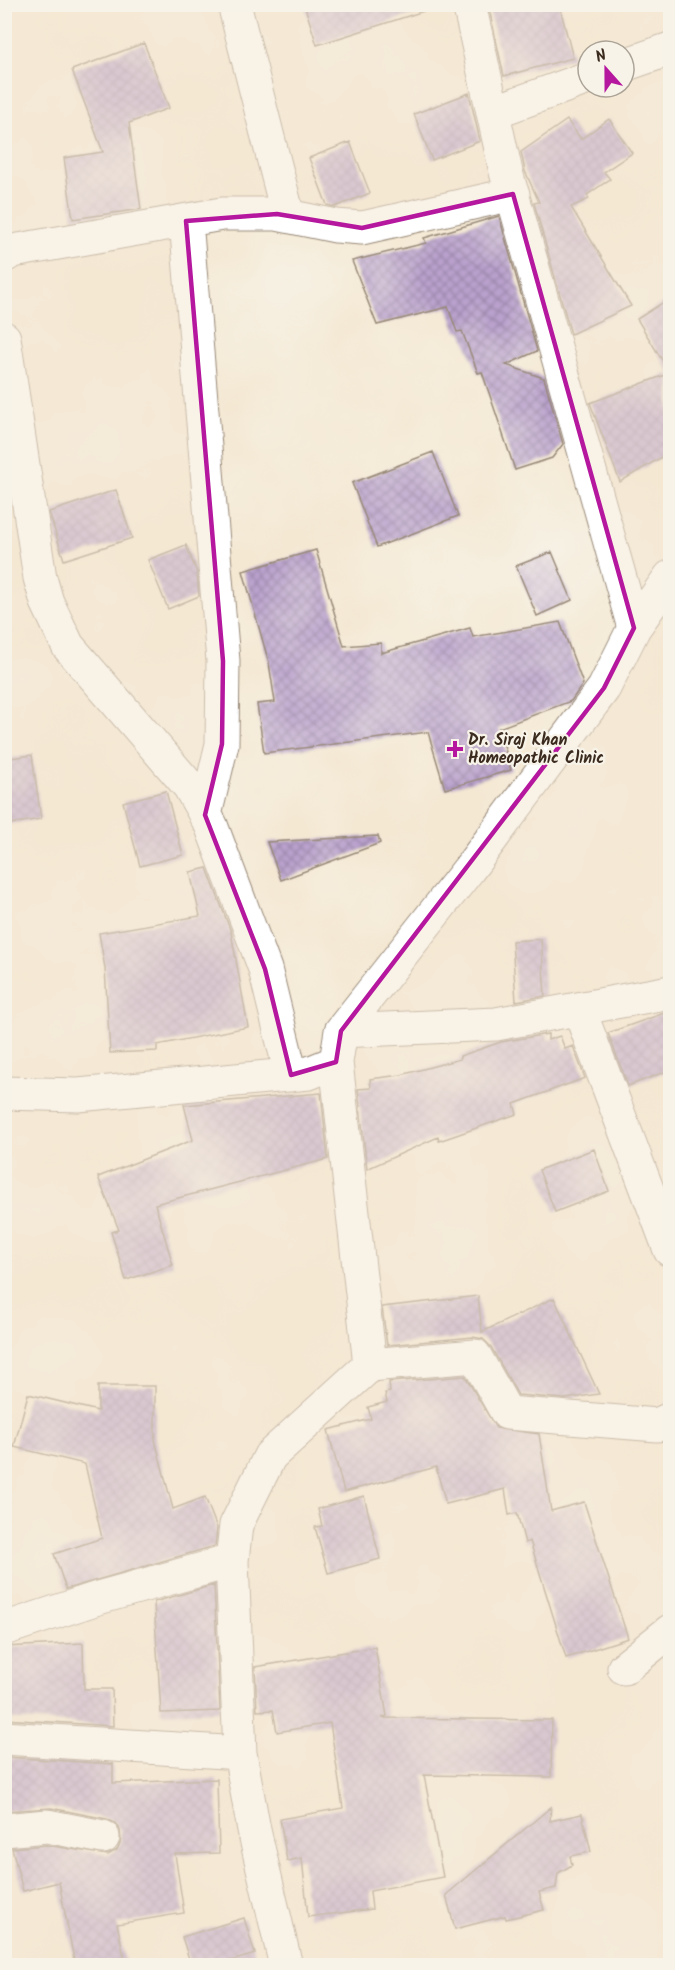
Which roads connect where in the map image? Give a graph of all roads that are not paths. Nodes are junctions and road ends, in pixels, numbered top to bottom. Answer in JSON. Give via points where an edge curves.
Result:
{"nodes":[{"id":1,"x":234,"y":4,"type":"edge"},
{"id":2,"x":470,"y":4,"type":"edge"},
{"id":3,"x":670,"y":49,"type":"edge"},
{"id":4,"x":636,"y":61,"type":"edge"},
{"id":5,"x":576,"y":82,"type":"edge"},
{"id":6,"x":493,"y":112,"type":"junction"},
{"id":7,"x":513,"y":194,"type":"junction"},
{"id":8,"x":288,"y":216,"type":"junction"},
{"id":9,"x":186,"y":221,"type":"junction"},
{"id":10,"x":4,"y":256,"type":"edge"},
{"id":11,"x":4,"y":338,"type":"edge"},
{"id":12,"x":670,"y":577,"type":"edge"},
{"id":13,"x":634,"y":628,"type":"junction"},
{"id":14,"x":205,"y":814,"type":"junction"},
{"id":15,"x":670,"y":992,"type":"edge"},
{"id":16,"x":579,"y":1009,"type":"junction"},
{"id":17,"x":339,"y":1046,"type":"junction"},
{"id":18,"x":291,"y":1075,"type":"junction"},
{"id":19,"x":4,"y":1093,"type":"edge"},
{"id":20,"x":670,"y":1250,"type":"edge"},
{"id":21,"x":370,"y":1365,"type":"junction"},
{"id":22,"x":670,"y":1419,"type":"edge"},
{"id":23,"x":232,"y":1561,"type":"junction"},
{"id":24,"x":4,"y":1629,"type":"edge"},
{"id":25,"x":670,"y":1631,"type":"edge"},
{"id":26,"x":624,"y":1668,"type":"dead end"},
{"id":27,"x":4,"y":1738,"type":"edge"},
{"id":28,"x":240,"y":1753,"type":"junction"},
{"id":29,"x":4,"y":1830,"type":"edge"},
{"id":30,"x":103,"y":1837,"type":"dead end"},
{"id":31,"x":286,"y":1965,"type":"edge"}],
"edges":[{"from":1,"to":8,"type":"street"},
{"from":2,"to":6,"type":"street"},
{"from":3,"to":4,"type":"street"},
{"from":5,"to":6,"type":"street"},
{"from":6,"to":7,"type":"street"},
{"from":7,"to":8,"type":"street","via":[[362,228]]},
{"from":7,"to":13,"type":"street"},
{"from":8,"to":9,"type":"street","via":[[222,214]]},
{"from":9,"to":10,"type":"street","via":[[13,251]]},
{"from":9,"to":14,"type":"street","via":[[223,661],[222,744]]},
{"from":11,"to":14,"type":"street","via":[[40,579],[47,602],[68,646],[189,786]]},
{"from":12,"to":13,"type":"street"},
{"from":13,"to":17,"type":"street","via":[[604,688]]},
{"from":14,"to":18,"type":"street","via":[[232,874],[265,969]]},
{"from":15,"to":16,"type":"street"},
{"from":16,"to":17,"type":"street"},
{"from":16,"to":20,"type":"street"},
{"from":17,"to":18,"type":"street","via":[[309,1073]]},
{"from":17,"to":21,"type":"street"},
{"from":18,"to":19,"type":"street","via":[[78,1095]]},
{"from":21,"to":22,"type":"street","via":[[475,1356],[507,1413],[657,1425]]},
{"from":21,"to":23,"type":"street","via":[[270,1456],[236,1525]]},
{"from":23,"to":24,"type":"street"},
{"from":23,"to":28,"type":"street"},
{"from":25,"to":26,"type":"street"},
{"from":27,"to":28,"type":"street"},
{"from":28,"to":31,"type":"street"},
{"from":29,"to":30,"type":"street","via":[[46,1826]]}]}
